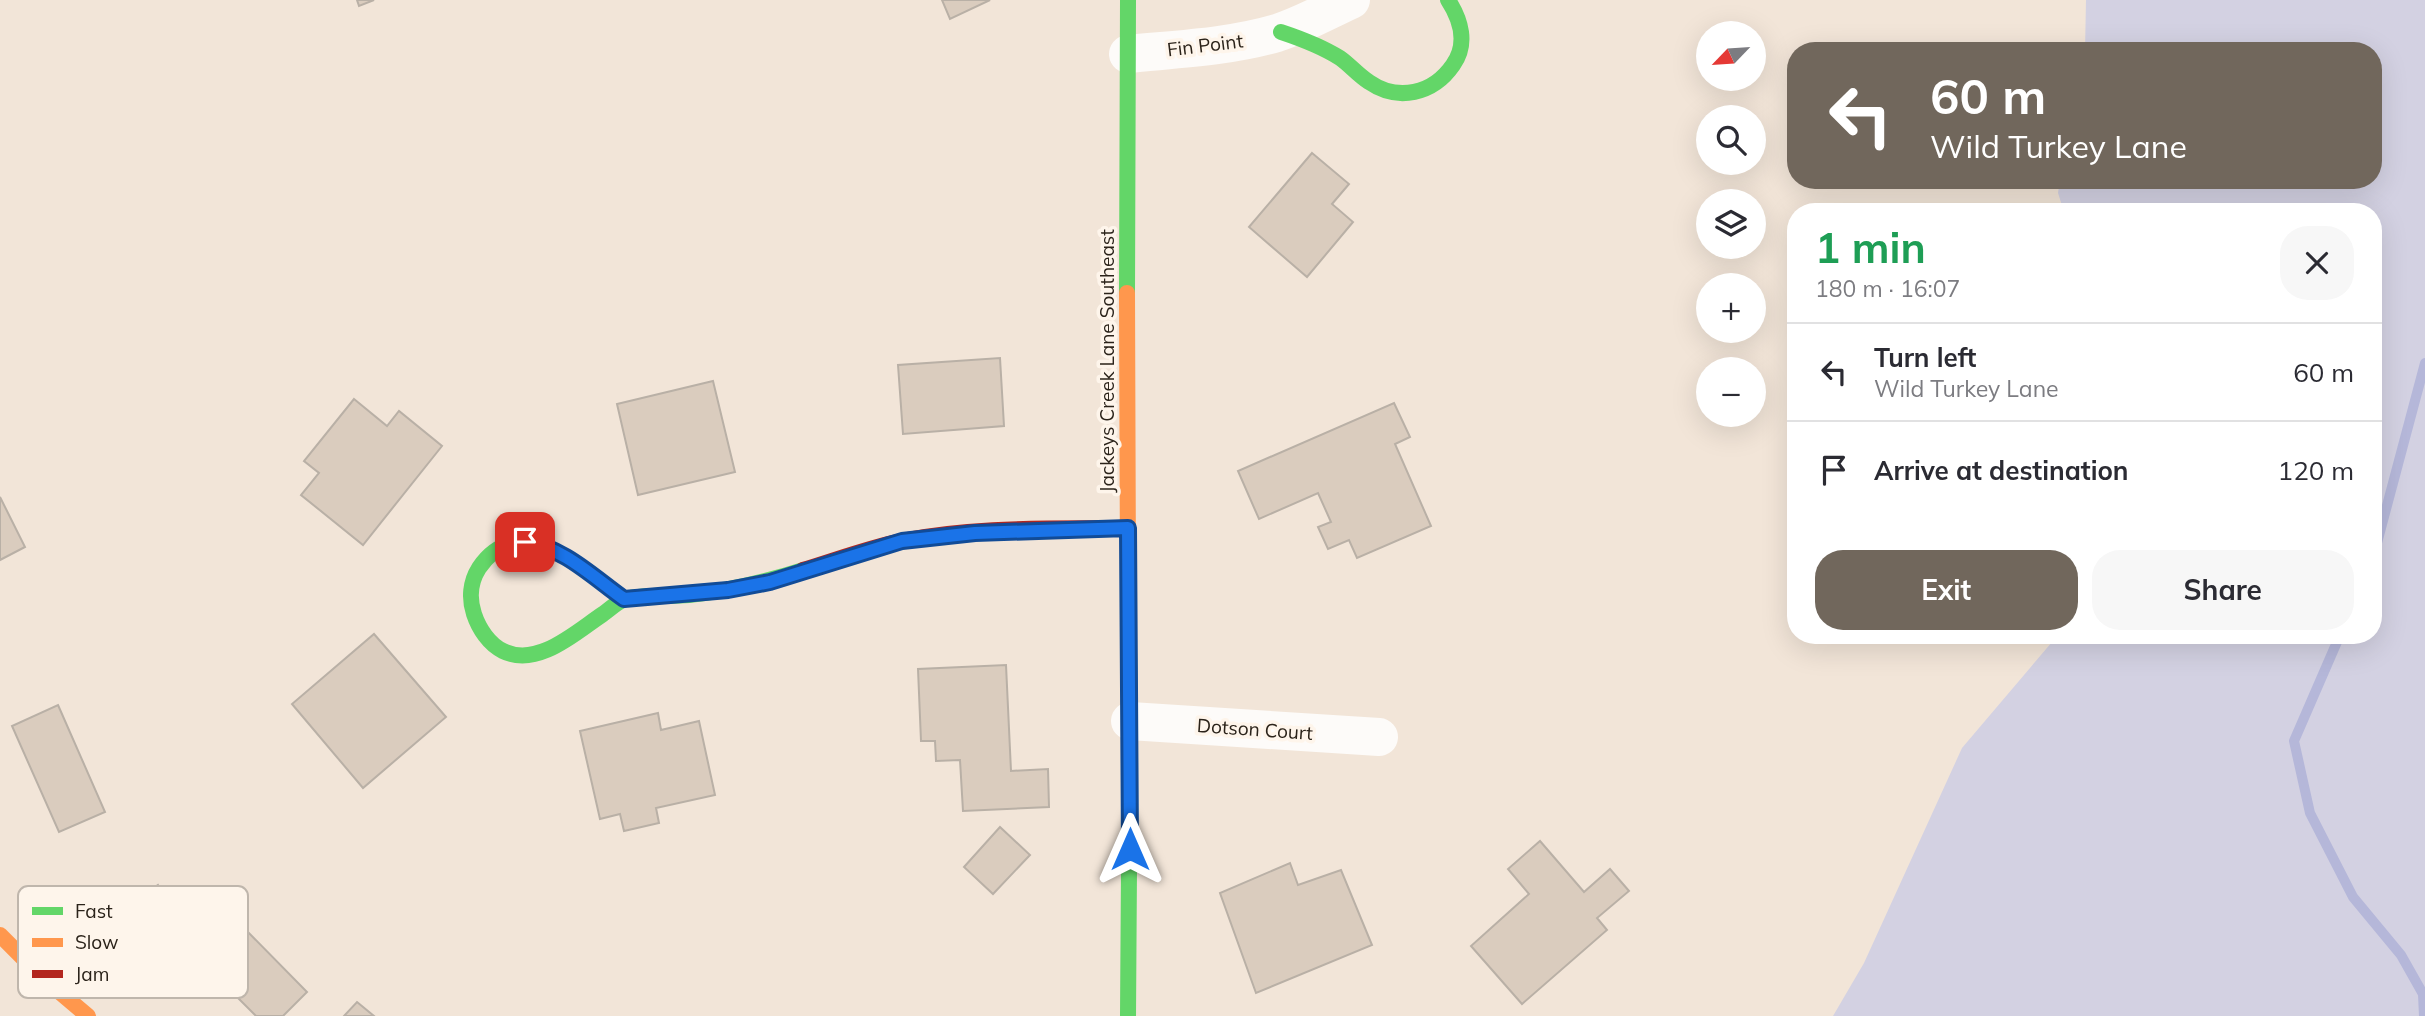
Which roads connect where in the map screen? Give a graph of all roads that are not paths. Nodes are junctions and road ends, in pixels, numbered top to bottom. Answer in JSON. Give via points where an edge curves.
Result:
{"nodes":[{"id":1,"x":1128,"y":0,"type":"edge"},
{"id":2,"x":1351,"y":0,"type":"edge"},
{"id":3,"x":1448,"y":0,"type":"edge"},
{"id":4,"x":1281,"y":32,"type":"junction"},
{"id":5,"x":1128,"y":54,"type":"junction"},
{"id":6,"x":1128,"y":528,"type":"junction"},
{"id":7,"x":624,"y":599,"type":"junction"},
{"id":8,"x":1130,"y":722,"type":"junction"},
{"id":9,"x":1379,"y":737,"type":"dead end"},
{"id":10,"x":0,"y":935,"type":"edge"},
{"id":11,"x":18,"y":953,"type":"edge"},
{"id":12,"x":67,"y":998,"type":"edge"},
{"id":13,"x":88,"y":1016,"type":"edge"},
{"id":14,"x":1128,"y":1016,"type":"edge"}],
"edges":[{"from":1,"to":5,"type":"street","name":"Jackeys Creek Lane Southeast"},
{"from":2,"to":4,"type":"street","name":"Fin Point"},
{"from":3,"to":4,"type":"street","via":[[1460,26],[1458,57],[1442,79],[1413,93],[1383,89],[1335,54]]},
{"from":4,"to":5,"type":"street","name":"Fin Point","via":[[1236,43]]},
{"from":5,"to":6,"type":"street","name":"Jackeys Creek Lane Southeast"},
{"from":6,"to":7,"type":"street","via":[[975,533],[902,541],[770,582]]},
{"from":6,"to":8,"type":"street","name":"Jackeys Creek Lane Southeast"},
{"from":7,"to":7,"type":"street","via":[[557,550],[525,542],[508,545],[483,562],[471,590],[472,607],[486,636],[499,649],[513,654],[543,652]]},
{"from":8,"to":9,"type":"street","name":"Dotson Court"},
{"from":8,"to":14,"type":"street","name":"Jackeys Creek Lane Southeast"},
{"from":10,"to":11,"type":"street"},
{"from":12,"to":13,"type":"street"}]}
